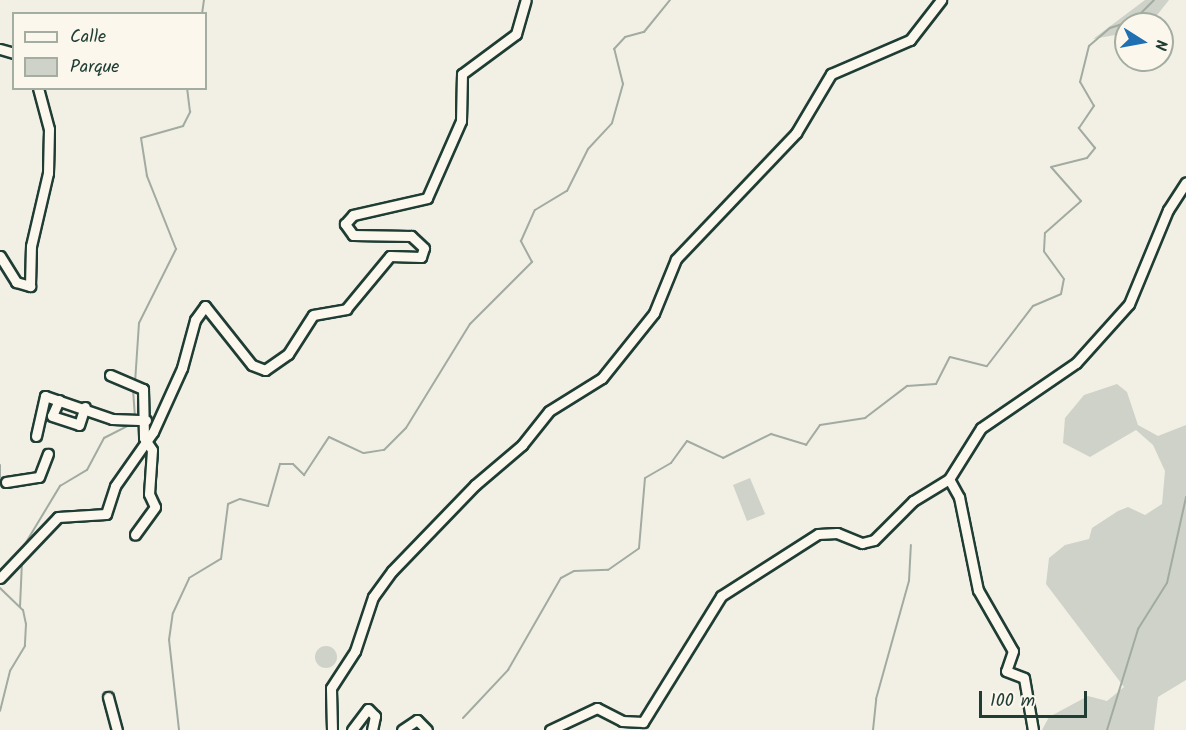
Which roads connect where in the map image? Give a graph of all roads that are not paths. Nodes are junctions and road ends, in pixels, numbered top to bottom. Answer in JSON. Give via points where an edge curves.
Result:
{"nodes":[{"id":1,"x":526,"y":0,"type":"edge"},
{"id":2,"x":940,"y":0,"type":"edge"},
{"id":3,"x":39,"y":90,"type":"edge"},
{"id":4,"x":1186,"y":182,"type":"edge"},
{"id":5,"x":0,"y":256,"type":"edge"},
{"id":6,"x":110,"y":375,"type":"dead end"},
{"id":7,"x":59,"y":400,"type":"junction"},
{"id":8,"x":85,"y":407,"type":"junction"},
{"id":9,"x":143,"y":420,"type":"junction"},
{"id":10,"x":36,"y":436,"type":"dead end"},
{"id":11,"x":147,"y":440,"type":"junction"},
{"id":12,"x":48,"y":454,"type":"dead end"},
{"id":13,"x":949,"y":479,"type":"junction"},
{"id":14,"x":6,"y":482,"type":"dead end"},
{"id":15,"x":135,"y":535,"type":"dead end"},
{"id":16,"x":0,"y":578,"type":"edge"},
{"id":17,"x":108,"y":697,"type":"dead end"},
{"id":18,"x":117,"y":730,"type":"edge"},
{"id":19,"x":332,"y":730,"type":"edge"},
{"id":20,"x":351,"y":730,"type":"edge"},
{"id":21,"x":372,"y":730,"type":"edge"},
{"id":22,"x":402,"y":730,"type":"edge"},
{"id":23,"x":427,"y":730,"type":"edge"},
{"id":24,"x":550,"y":730,"type":"edge"},
{"id":25,"x":1033,"y":730,"type":"edge"}],
"edges":[{"from":1,"to":11,"type":"street","via":[[516,33],[462,74],[459,127],[427,198],[353,215],[345,224],[353,235],[411,237],[424,248],[421,257],[390,256],[345,309],[313,315],[288,354],[265,370],[252,365],[205,306]]},
{"from":2,"to":19,"type":"street","via":[[910,40],[831,74],[796,133],[681,252],[663,282],[654,313],[602,378],[549,411],[522,445],[474,485],[392,571],[373,597],[355,651],[332,688]]},
{"from":3,"to":5,"type":"street","via":[[49,129],[48,173],[31,246],[30,286],[16,282]]},
{"from":4,"to":13,"type":"street","via":[[1160,226],[1129,304],[1076,363],[981,428]]},
{"from":6,"to":9,"type":"street","via":[[142,389]]},
{"from":7,"to":8,"type":"street"},
{"from":7,"to":8,"type":"street","via":[[52,416],[79,425]]},
{"from":7,"to":10,"type":"street","via":[[44,396]]},
{"from":8,"to":9,"type":"street","via":[[130,421]]},
{"from":9,"to":11,"type":"street"},
{"from":11,"to":15,"type":"street","via":[[152,450],[149,494],[155,507]]},
{"from":11,"to":16,"type":"street","via":[[114,486],[106,514],[58,517]]},
{"from":12,"to":14,"type":"street","via":[[45,471],[36,480]]},
{"from":13,"to":24,"type":"street","via":[[913,501],[874,540],[862,543],[837,533],[818,534],[721,596],[643,722],[622,721],[597,708]]},
{"from":13,"to":25,"type":"street","via":[[959,497],[978,591],[1013,651],[1006,671],[1024,678]]},
{"from":17,"to":18,"type":"street"},
{"from":20,"to":21,"type":"street","via":[[368,710],[375,717]]},
{"from":22,"to":23,"type":"street","via":[[417,720]]}]}
